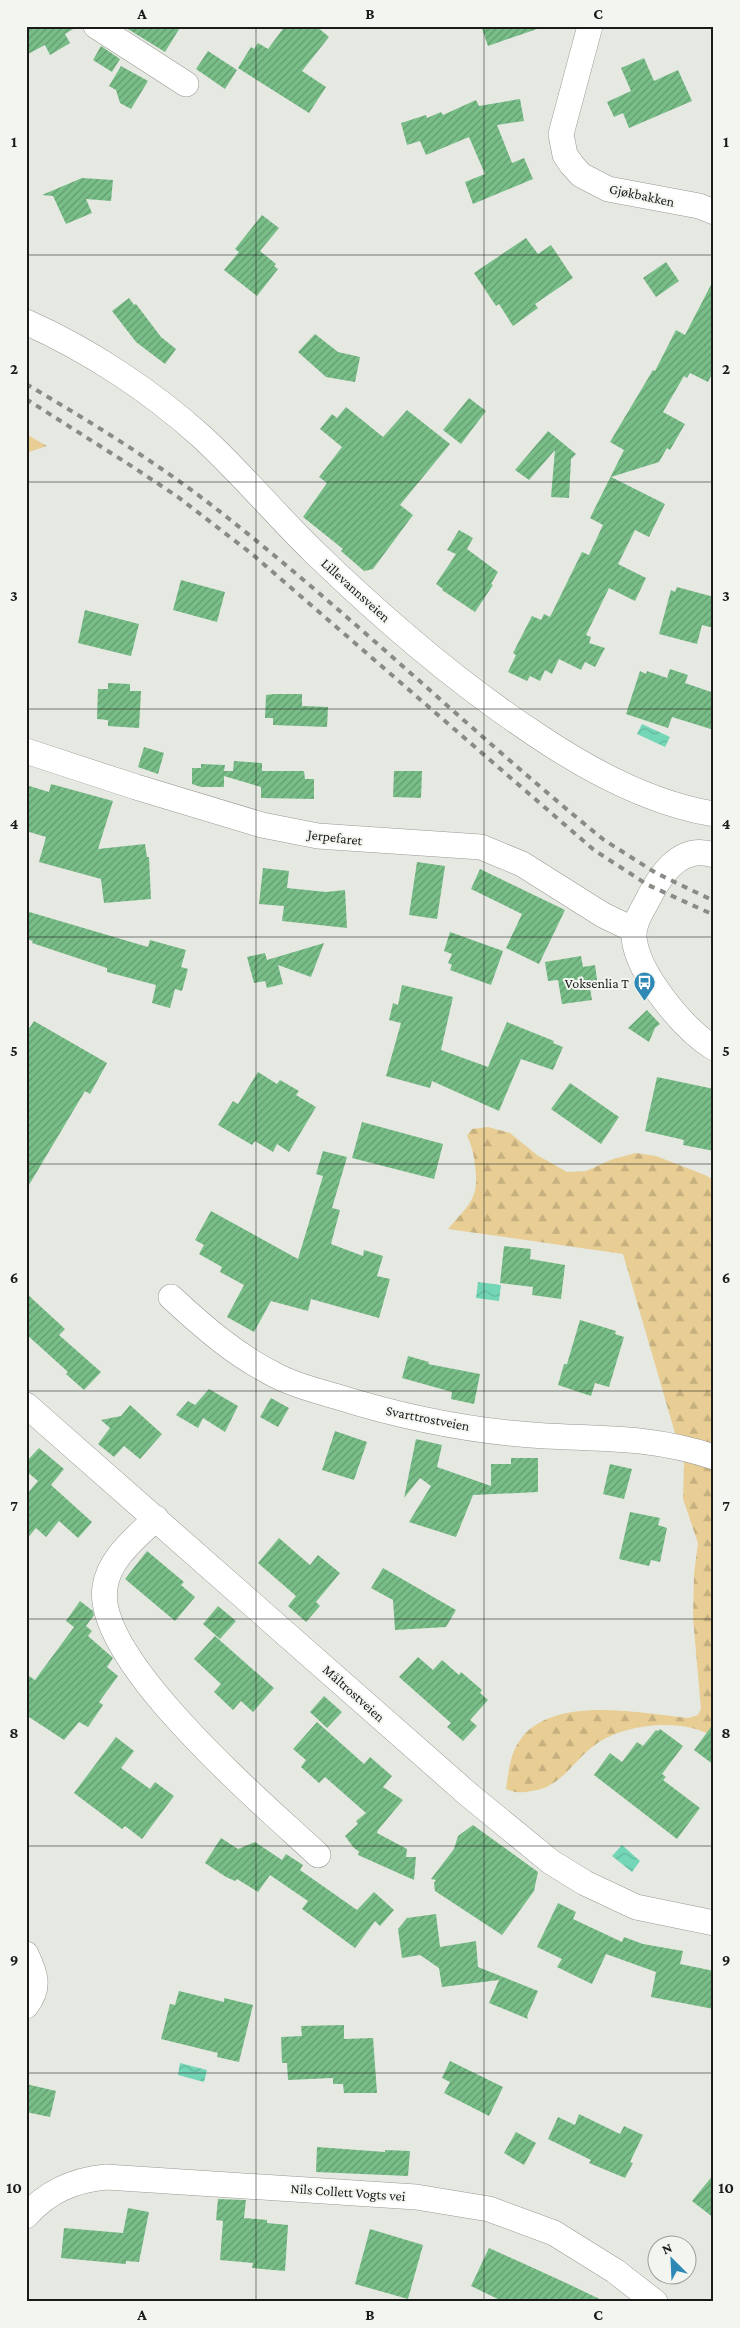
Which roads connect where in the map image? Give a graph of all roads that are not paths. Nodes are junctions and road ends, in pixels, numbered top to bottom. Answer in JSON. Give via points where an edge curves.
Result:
{"nodes":[{"id":1,"x":96,"y":26,"type":"edge"},
{"id":2,"x":590,"y":26,"type":"edge"},
{"id":3,"x":186,"y":84,"type":"dead end"},
{"id":4,"x":714,"y":212,"type":"edge"},
{"id":5,"x":26,"y":322,"type":"edge"},
{"id":6,"x":26,"y":751,"type":"edge"},
{"id":7,"x":714,"y":814,"type":"edge"},
{"id":8,"x":714,"y":855,"type":"edge"},
{"id":9,"x":634,"y":930,"type":"junction"},
{"id":10,"x":714,"y":1048,"type":"edge"},
{"id":11,"x":171,"y":1297,"type":"dead end"},
{"id":12,"x":26,"y":1405,"type":"edge"},
{"id":13,"x":714,"y":1457,"type":"edge"},
{"id":14,"x":156,"y":1518,"type":"junction"},
{"id":15,"x":318,"y":1854,"type":"dead end"},
{"id":16,"x":714,"y":1923,"type":"edge"},
{"id":17,"x":26,"y":1954,"type":"edge"},
{"id":18,"x":26,"y":2006,"type":"edge"},
{"id":19,"x":30,"y":2204,"type":"edge"},
{"id":20,"x":655,"y":2302,"type":"edge"}],
"edges":[{"from":1,"to":3,"type":"street"},
{"from":2,"to":4,"type":"street","name":"Gjøkbakken","via":[[561,134],[568,160],[581,175],[608,189],[699,206]]},
{"from":5,"to":7,"type":"street","name":"Lillevannsveien","via":[[94,358],[144,391],[201,437],[363,597],[437,662],[503,713],[582,764],[662,800]]},
{"from":6,"to":9,"type":"street","name":"Jerpefaret","via":[[136,787],[318,836],[481,847],[522,864],[603,915]]},
{"from":8,"to":9,"type":"street","via":[[693,853],[672,863],[658,881]]},
{"from":9,"to":10,"type":"street","via":[[640,959],[656,987],[683,1022]]},
{"from":11,"to":13,"type":"street","name":"Svarttrostveien","via":[[206,1330],[278,1377],[369,1406],[416,1419],[544,1436],[671,1444]]},
{"from":12,"to":14,"type":"street","name":"Måltrostveien"},
{"from":14,"to":15,"type":"street","via":[[126,1547],[106,1578],[105,1605],[119,1641],[148,1685],[182,1725]]},
{"from":14,"to":16,"type":"street","name":"Måltrostveien","via":[[469,1795],[551,1862],[585,1883],[636,1907]]},
{"from":17,"to":18,"type":"street","via":[[36,1983],[35,1992]]},
{"from":19,"to":20,"type":"street","name":"Nils Collett Vogts vei","via":[[76,2181],[106,2176],[463,2203],[519,2218],[554,2233]]}]}
